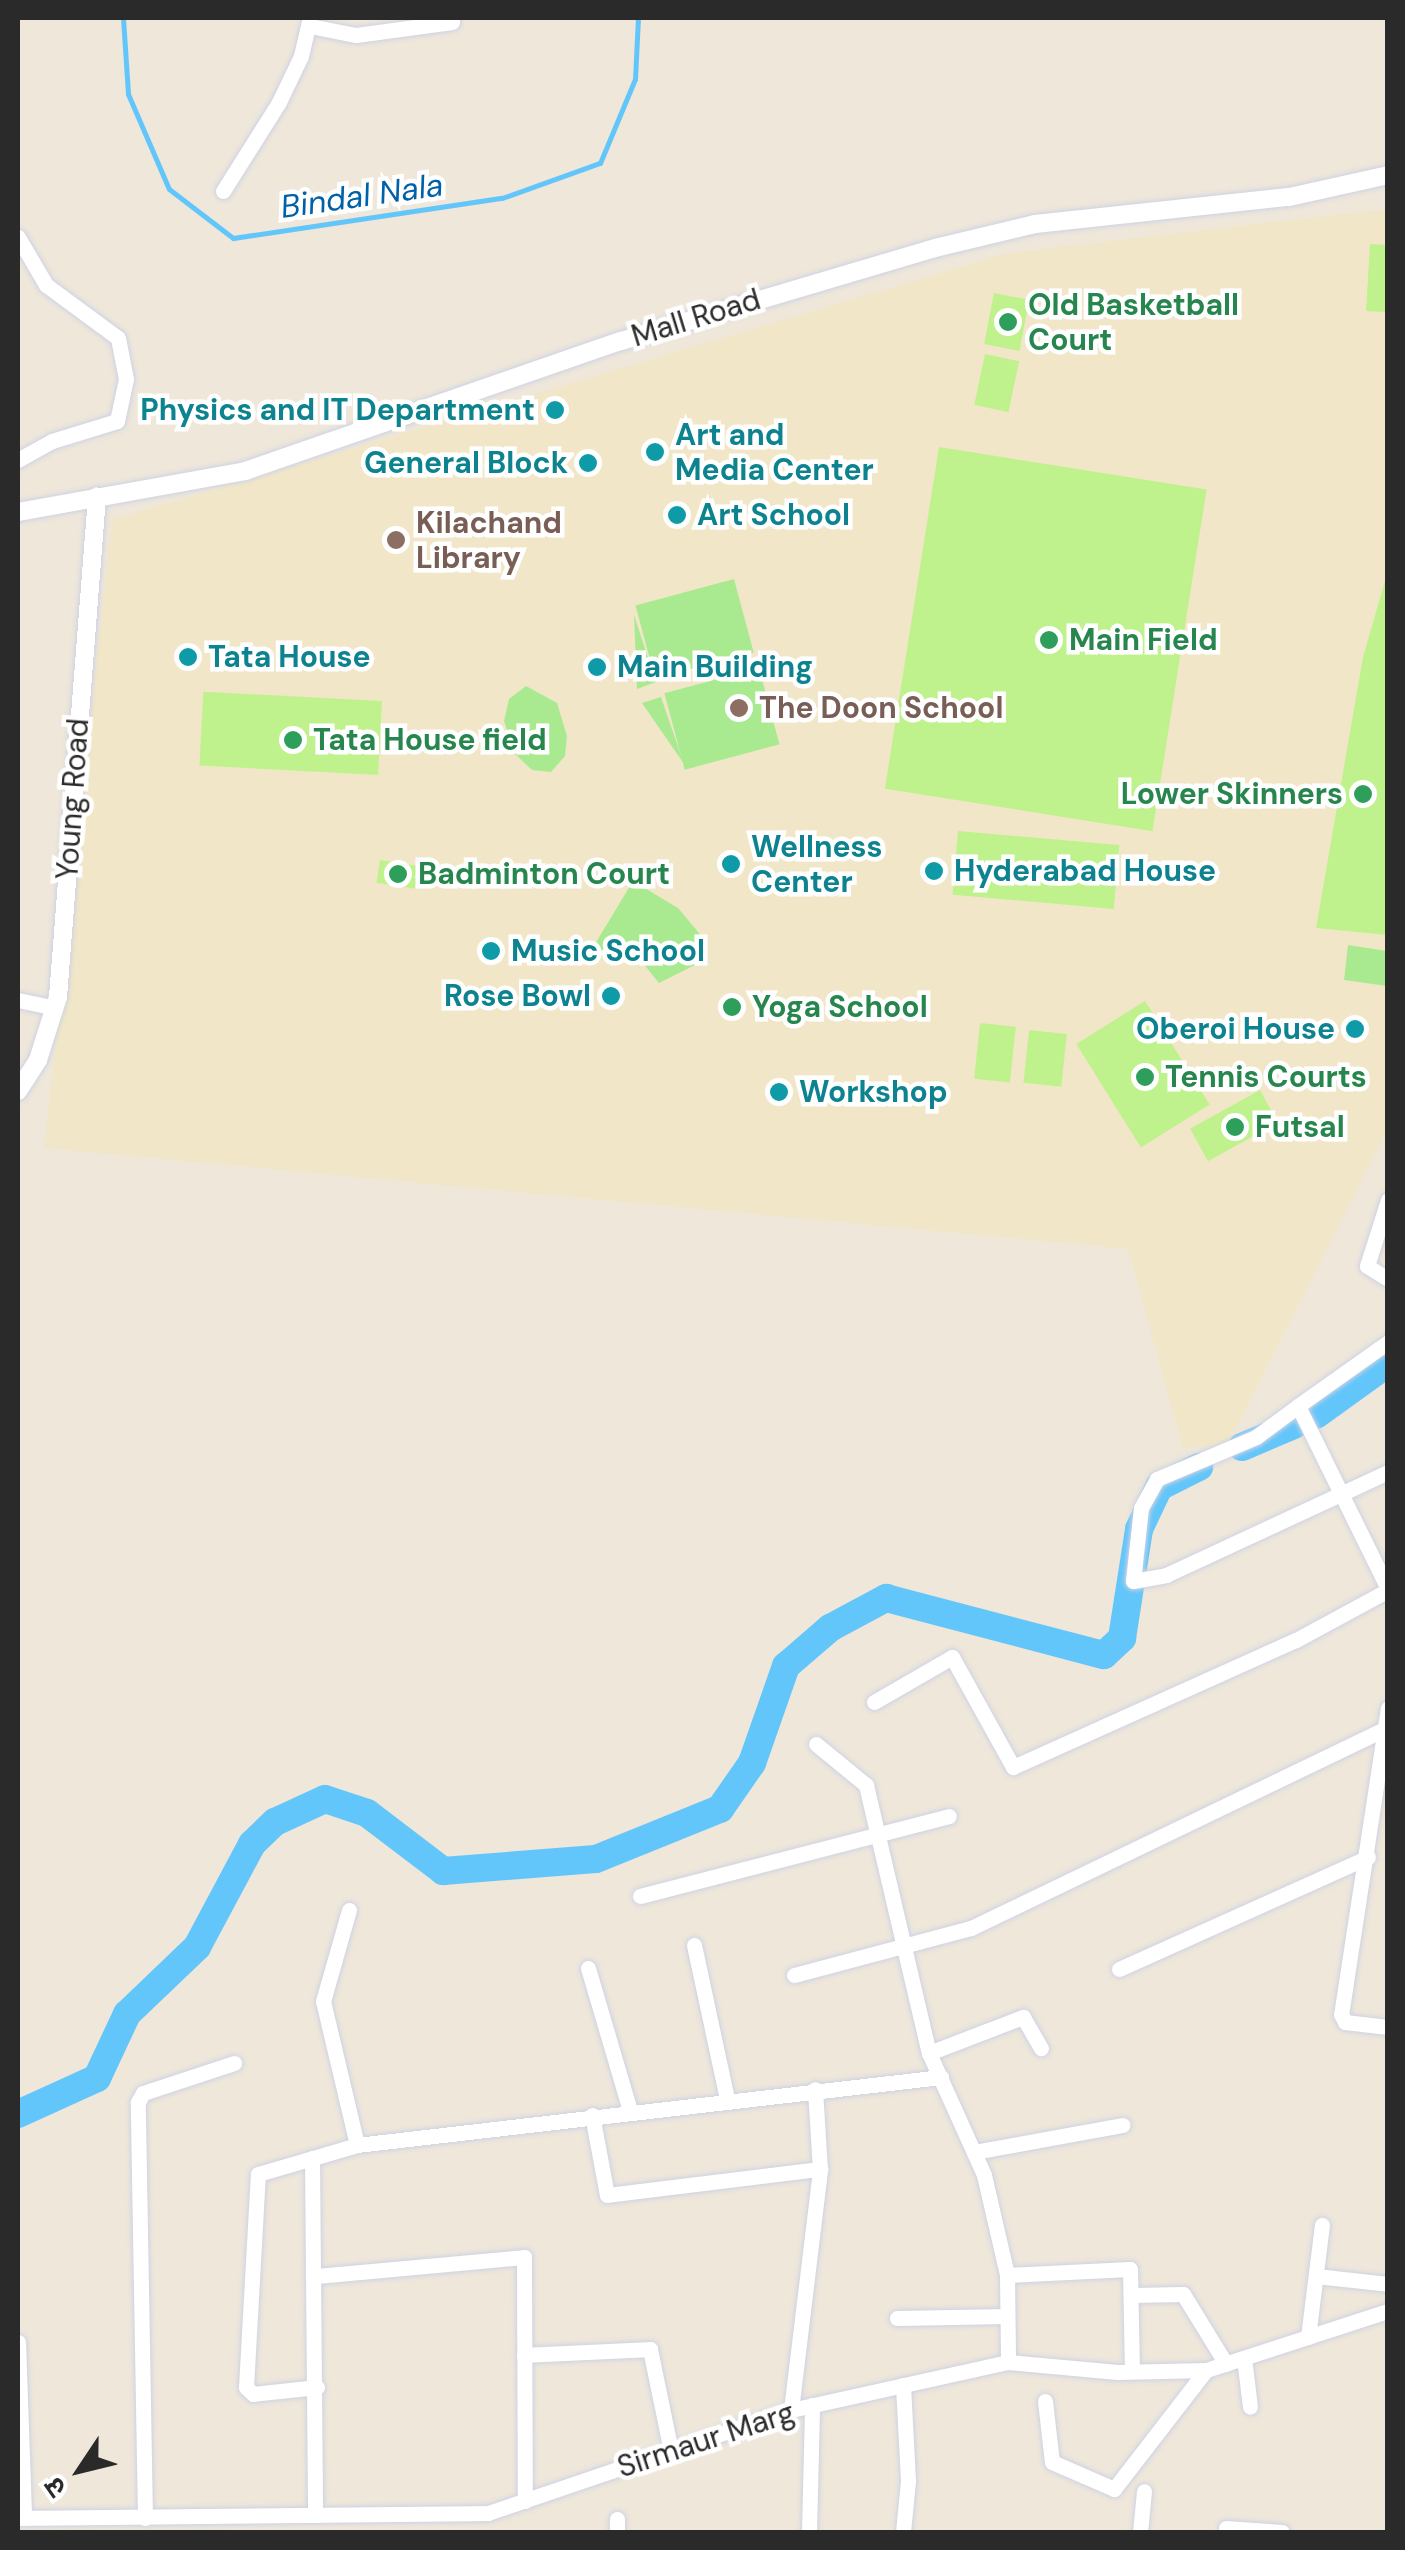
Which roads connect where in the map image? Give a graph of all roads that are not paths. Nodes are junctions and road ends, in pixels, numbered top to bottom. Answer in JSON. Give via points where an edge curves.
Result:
{"nodes":[{"id":1,"x":310,"y":22,"type":"edge"},
{"id":2,"x":452,"y":22,"type":"dead end"},
{"id":3,"x":1388,"y":175,"type":"edge"},
{"id":4,"x":223,"y":191,"type":"dead end"},
{"id":5,"x":18,"y":237,"type":"edge"},
{"id":6,"x":18,"y":460,"type":"edge"},
{"id":7,"x":97,"y":497,"type":"junction"},
{"id":8,"x":18,"y":512,"type":"edge"},
{"id":9,"x":18,"y":1000,"type":"edge"},
{"id":10,"x":55,"y":1008,"type":"junction"},
{"id":11,"x":18,"y":1091,"type":"edge"},
{"id":12,"x":1388,"y":1200,"type":"edge"},
{"id":13,"x":1388,"y":1279,"type":"edge"},
{"id":14,"x":1388,"y":1342,"type":"edge"},
{"id":15,"x":1298,"y":1406,"type":"junction"},
{"id":16,"x":1388,"y":1472,"type":"edge"},
{"id":17,"x":1342,"y":1494,"type":"junction"},
{"id":18,"x":1388,"y":1590,"type":"edge"},
{"id":19,"x":874,"y":1702,"type":"dead end"},
{"id":20,"x":1388,"y":1708,"type":"edge"},
{"id":21,"x":1384,"y":1729,"type":"junction"},
{"id":22,"x":816,"y":1744,"type":"dead end"},
{"id":23,"x":949,"y":1816,"type":"dead end"},
{"id":24,"x":878,"y":1839,"type":"junction"},
{"id":25,"x":1368,"y":1857,"type":"junction"},
{"id":26,"x":640,"y":1896,"type":"dead end"},
{"id":27,"x":349,"y":1910,"type":"dead end"},
{"id":28,"x":694,"y":1945,"type":"dead end"},
{"id":29,"x":902,"y":1946,"type":"junction"},
{"id":30,"x":588,"y":1968,"type":"dead end"},
{"id":31,"x":1120,"y":1969,"type":"dead end"},
{"id":32,"x":794,"y":1975,"type":"dead end"},
{"id":33,"x":1388,"y":2027,"type":"edge"},
{"id":34,"x":1041,"y":2048,"type":"dead end"},
{"id":35,"x":930,"y":2053,"type":"junction"},
{"id":36,"x":234,"y":2063,"type":"dead end"},
{"id":37,"x":941,"y":2077,"type":"junction"},
{"id":38,"x":815,"y":2089,"type":"junction"},
{"id":39,"x":728,"y":2099,"type":"junction"},
{"id":40,"x":630,"y":2111,"type":"junction"},
{"id":41,"x":592,"y":2115,"type":"junction"},
{"id":42,"x":1123,"y":2125,"type":"dead end"},
{"id":43,"x":358,"y":2144,"type":"junction"},
{"id":44,"x":974,"y":2152,"type":"junction"},
{"id":45,"x":312,"y":2158,"type":"junction"},
{"id":46,"x":820,"y":2169,"type":"junction"},
{"id":47,"x":1322,"y":2225,"type":"dead end"},
{"id":48,"x":1007,"y":2275,"type":"junction"},
{"id":49,"x":316,"y":2276,"type":"junction"},
{"id":50,"x":1316,"y":2276,"type":"junction"},
{"id":51,"x":1388,"y":2284,"type":"edge"},
{"id":52,"x":1134,"y":2296,"type":"junction"},
{"id":53,"x":1388,"y":2311,"type":"edge"},
{"id":54,"x":1007,"y":2316,"type":"junction"},
{"id":55,"x":897,"y":2318,"type":"dead end"},
{"id":56,"x":1308,"y":2337,"type":"junction"},
{"id":57,"x":18,"y":2342,"type":"edge"},
{"id":58,"x":524,"y":2356,"type":"junction"},
{"id":59,"x":1244,"y":2358,"type":"junction"},
{"id":60,"x":1008,"y":2362,"type":"junction"},
{"id":61,"x":1226,"y":2364,"type":"junction"},
{"id":62,"x":1206,"y":2370,"type":"junction"},
{"id":63,"x":1132,"y":2372,"type":"junction"},
{"id":64,"x":903,"y":2385,"type":"junction"},
{"id":65,"x":317,"y":2387,"type":"junction"},
{"id":66,"x":1045,"y":2401,"type":"dead end"},
{"id":67,"x":812,"y":2405,"type":"junction"},
{"id":68,"x":1250,"y":2407,"type":"dead end"},
{"id":69,"x":791,"y":2410,"type":"junction"},
{"id":70,"x":670,"y":2451,"type":"junction"},
{"id":71,"x":1144,"y":2491,"type":"dead end"},
{"id":72,"x":525,"y":2501,"type":"junction"},
{"id":73,"x":488,"y":2513,"type":"junction"},
{"id":74,"x":315,"y":2515,"type":"junction"},
{"id":75,"x":358,"y":2515,"type":"junction"},
{"id":76,"x":20,"y":2518,"type":"edge"},
{"id":77,"x":145,"y":2518,"type":"junction"},
{"id":78,"x":228,"y":2524,"type":"edge"},
{"id":79,"x":92,"y":2525,"type":"edge"},
{"id":80,"x":1226,"y":2528,"type":"dead end"},
{"id":81,"x":358,"y":2532,"type":"edge"},
{"id":82,"x":488,"y":2532,"type":"edge"},
{"id":83,"x":809,"y":2532,"type":"edge"},
{"id":84,"x":903,"y":2532,"type":"edge"},
{"id":85,"x":1140,"y":2532,"type":"edge"},
{"id":86,"x":1282,"y":2532,"type":"edge"}],
"edges":[{"from":1,"to":2,"type":"street","via":[[356,35]]},
{"from":1,"to":4,"type":"street","via":[[279,102]]},
{"from":3,"to":7,"type":"street","name":"Mall Road","via":[[1289,198],[1035,224],[935,248],[622,342],[246,470]]},
{"from":5,"to":6,"type":"street","via":[[46,285],[111,330],[126,379],[117,421],[52,441]]},
{"from":7,"to":8,"type":"street","name":"Mall Road"},
{"from":7,"to":10,"type":"street","name":"Young Road"},
{"from":9,"to":10,"type":"street"},
{"from":10,"to":11,"type":"street","name":"Young Road","via":[[38,1060]]},
{"from":12,"to":13,"type":"street","via":[[1367,1266]]},
{"from":14,"to":15,"type":"street"},
{"from":15,"to":17,"type":"street"},
{"from":15,"to":17,"type":"street","via":[[1256,1436],[1157,1479],[1144,1499],[1131,1574],[1137,1583],[1166,1576]]},
{"from":16,"to":17,"type":"street"},
{"from":17,"to":18,"type":"street"},
{"from":18,"to":19,"type":"street","via":[[1296,1640],[1012,1767],[952,1657]]},
{"from":20,"to":21,"type":"street"},
{"from":21,"to":25,"type":"street"},
{"from":21,"to":29,"type":"street","via":[[971,1928]]},
{"from":22,"to":24,"type":"street","via":[[864,1780]]},
{"from":23,"to":24,"type":"street"},
{"from":24,"to":26,"type":"street"},
{"from":24,"to":29,"type":"street"},
{"from":25,"to":31,"type":"street"},
{"from":25,"to":33,"type":"street","via":[[1341,2018]]},
{"from":27,"to":43,"type":"street","via":[[324,2001]]},
{"from":28,"to":39,"type":"street"},
{"from":29,"to":32,"type":"street"},
{"from":29,"to":35,"type":"street"},
{"from":30,"to":40,"type":"street"},
{"from":34,"to":35,"type":"street","via":[[1023,2017]]},
{"from":35,"to":37,"type":"street"},
{"from":36,"to":77,"type":"street","via":[[143,2093],[138,2102]]},
{"from":37,"to":38,"type":"street"},
{"from":37,"to":44,"type":"street"},
{"from":38,"to":39,"type":"street"},
{"from":38,"to":46,"type":"street"},
{"from":39,"to":40,"type":"street"},
{"from":40,"to":41,"type":"street"},
{"from":41,"to":43,"type":"street"},
{"from":41,"to":46,"type":"street","via":[[607,2195]]},
{"from":42,"to":44,"type":"street"},
{"from":43,"to":45,"type":"street"},
{"from":44,"to":48,"type":"street"},
{"from":45,"to":49,"type":"street"},
{"from":45,"to":65,"type":"street","via":[[254,2180],[246,2387],[254,2394]]},
{"from":46,"to":69,"type":"street"},
{"from":47,"to":50,"type":"street"},
{"from":48,"to":52,"type":"street","via":[[1130,2269]]},
{"from":48,"to":54,"type":"street"},
{"from":49,"to":58,"type":"street","via":[[521,2255]]},
{"from":49,"to":65,"type":"street"},
{"from":50,"to":51,"type":"street"},
{"from":50,"to":56,"type":"street"},
{"from":52,"to":61,"type":"street","via":[[1183,2294]]},
{"from":52,"to":63,"type":"street"},
{"from":53,"to":56,"type":"street","name":"Sirmaur Marg"},
{"from":54,"to":55,"type":"street"},
{"from":54,"to":60,"type":"street"},
{"from":56,"to":59,"type":"street","name":"Sirmaur Marg"},
{"from":57,"to":76,"type":"street"},
{"from":58,"to":70,"type":"street","via":[[650,2349]]},
{"from":58,"to":72,"type":"street"},
{"from":59,"to":61,"type":"street","name":"Sirmaur Marg"},
{"from":59,"to":68,"type":"street"},
{"from":60,"to":63,"type":"street","name":"Sirmaur Marg"},
{"from":60,"to":64,"type":"street","name":"Sirmaur Marg"},
{"from":61,"to":62,"type":"street","name":"Sirmaur Marg"},
{"from":62,"to":63,"type":"street","name":"Sirmaur Marg"},
{"from":62,"to":66,"type":"street","via":[[1114,2489],[1052,2462]]},
{"from":64,"to":67,"type":"street","name":"Sirmaur Marg"},
{"from":64,"to":84,"type":"street","via":[[908,2481]]},
{"from":65,"to":74,"type":"street"},
{"from":67,"to":69,"type":"street","name":"Sirmaur Marg"},
{"from":67,"to":83,"type":"street"},
{"from":69,"to":70,"type":"street","name":"Sirmaur Marg"},
{"from":70,"to":72,"type":"street","name":"Sirmaur Marg"},
{"from":71,"to":85,"type":"street"},
{"from":72,"to":73,"type":"street","name":"Sirmaur Marg"},
{"from":73,"to":75,"type":"street","name":"Sirmaur Marg"},
{"from":73,"to":82,"type":"street"},
{"from":74,"to":75,"type":"street","name":"Sirmaur Marg"},
{"from":74,"to":78,"type":"street","name":"Sirmaur Marg"},
{"from":75,"to":81,"type":"street"},
{"from":76,"to":79,"type":"street","name":"Sirmaur Marg"},
{"from":77,"to":78,"type":"street","name":"Sirmaur Marg"},
{"from":77,"to":79,"type":"street","name":"Sirmaur Marg"},
{"from":80,"to":86,"type":"street"}]}
